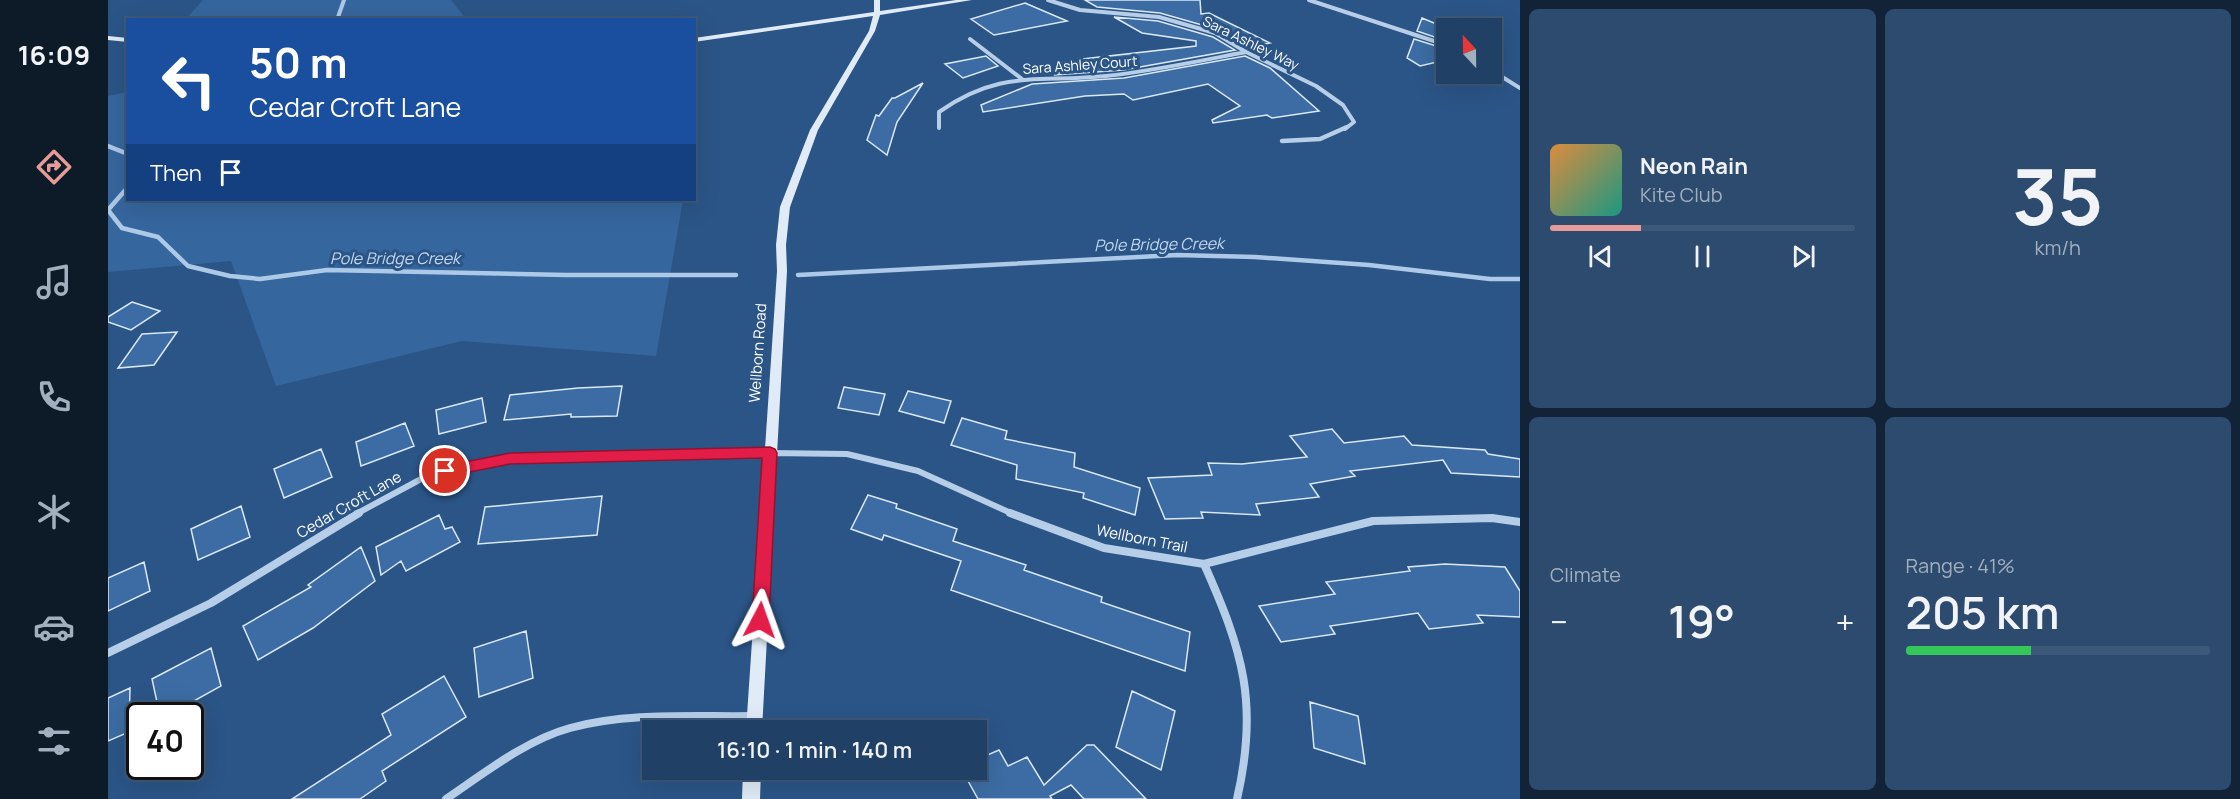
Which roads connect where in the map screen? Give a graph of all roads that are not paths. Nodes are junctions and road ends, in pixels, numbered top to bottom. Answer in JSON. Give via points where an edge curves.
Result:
{"nodes":[{"id":1,"x":877,"y":0,"type":"edge"},
{"id":2,"x":969,"y":0,"type":"edge"},
{"id":3,"x":1048,"y":0,"type":"edge"},
{"id":4,"x":1309,"y":0,"type":"edge"},
{"id":5,"x":878,"y":14,"type":"junction"},
{"id":6,"x":844,"y":19,"type":"junction"},
{"id":7,"x":867,"y":27,"type":"junction"},
{"id":8,"x":108,"y":38,"type":"edge"},
{"id":9,"x":970,"y":39,"type":"dead end"},
{"id":10,"x":126,"y":40,"type":"edge"},
{"id":11,"x":696,"y":40,"type":"edge"},
{"id":12,"x":1436,"y":42,"type":"edge"},
{"id":13,"x":1246,"y":52,"type":"junction"},
{"id":14,"x":1502,"y":77,"type":"edge"},
{"id":15,"x":1022,"y":79,"type":"junction"},
{"id":16,"x":1520,"y":88,"type":"edge"},
{"id":17,"x":939,"y":128,"type":"dead end"},
{"id":18,"x":1282,"y":141,"type":"dead end"},
{"id":19,"x":770,"y":453,"type":"junction"},
{"id":20,"x":1520,"y":522,"type":"edge"},
{"id":21,"x":1204,"y":564,"type":"junction"},
{"id":22,"x":108,"y":653,"type":"edge"},
{"id":23,"x":755,"y":716,"type":"junction"},
{"id":24,"x":755,"y":720,"type":"edge"},
{"id":25,"x":752,"y":780,"type":"edge"},
{"id":26,"x":446,"y":799,"type":"edge"},
{"id":27,"x":751,"y":799,"type":"edge"},
{"id":28,"x":1237,"y":799,"type":"edge"}],
"edges":[{"from":1,"to":5,"type":"street","name":"Wellborn Road"},
{"from":2,"to":5,"type":"street"},
{"from":3,"to":13,"type":"street","name":"Sara Ashley Way","via":[[1080,10],[1159,17],[1188,24],[1215,33]]},
{"from":4,"to":12,"type":"street"},
{"from":5,"to":6,"type":"street"},
{"from":5,"to":7,"type":"street","name":"Wellborn Road"},
{"from":6,"to":7,"type":"street"},
{"from":6,"to":11,"type":"street"},
{"from":7,"to":19,"type":"street","name":"Wellborn Road","via":[[814,130],[785,207]]},
{"from":8,"to":10,"type":"street"},
{"from":9,"to":15,"type":"street"},
{"from":13,"to":15,"type":"street","name":"Sara Ashley Court","via":[[1103,77]]},
{"from":13,"to":18,"type":"street","name":"Sara Ashley Way","via":[[1324,92],[1343,105],[1354,122],[1326,138]]},
{"from":14,"to":16,"type":"street"},
{"from":15,"to":17,"type":"street","name":"Sara Ashley Court","via":[[981,86],[957,97],[939,112]]},
{"from":19,"to":21,"type":"street","name":"Wellborn Trail","via":[[847,454],[918,471],[1033,523],[1104,548]]},
{"from":19,"to":22,"type":"street","name":"Cedar Croft Lane","via":[[510,459],[467,465],[423,478],[371,505],[211,603]]},
{"from":19,"to":23,"type":"street","name":"Wellborn Road"},
{"from":20,"to":21,"type":"street","name":"Wellborn Trail","via":[[1492,518],[1373,521]]},
{"from":21,"to":28,"type":"street","via":[[1228,616],[1247,694],[1249,735]]},
{"from":23,"to":24,"type":"street","name":"Wellborn Road"},
{"from":23,"to":26,"type":"street","via":[[629,718],[569,728],[519,750]]},
{"from":25,"to":27,"type":"street"}]}
